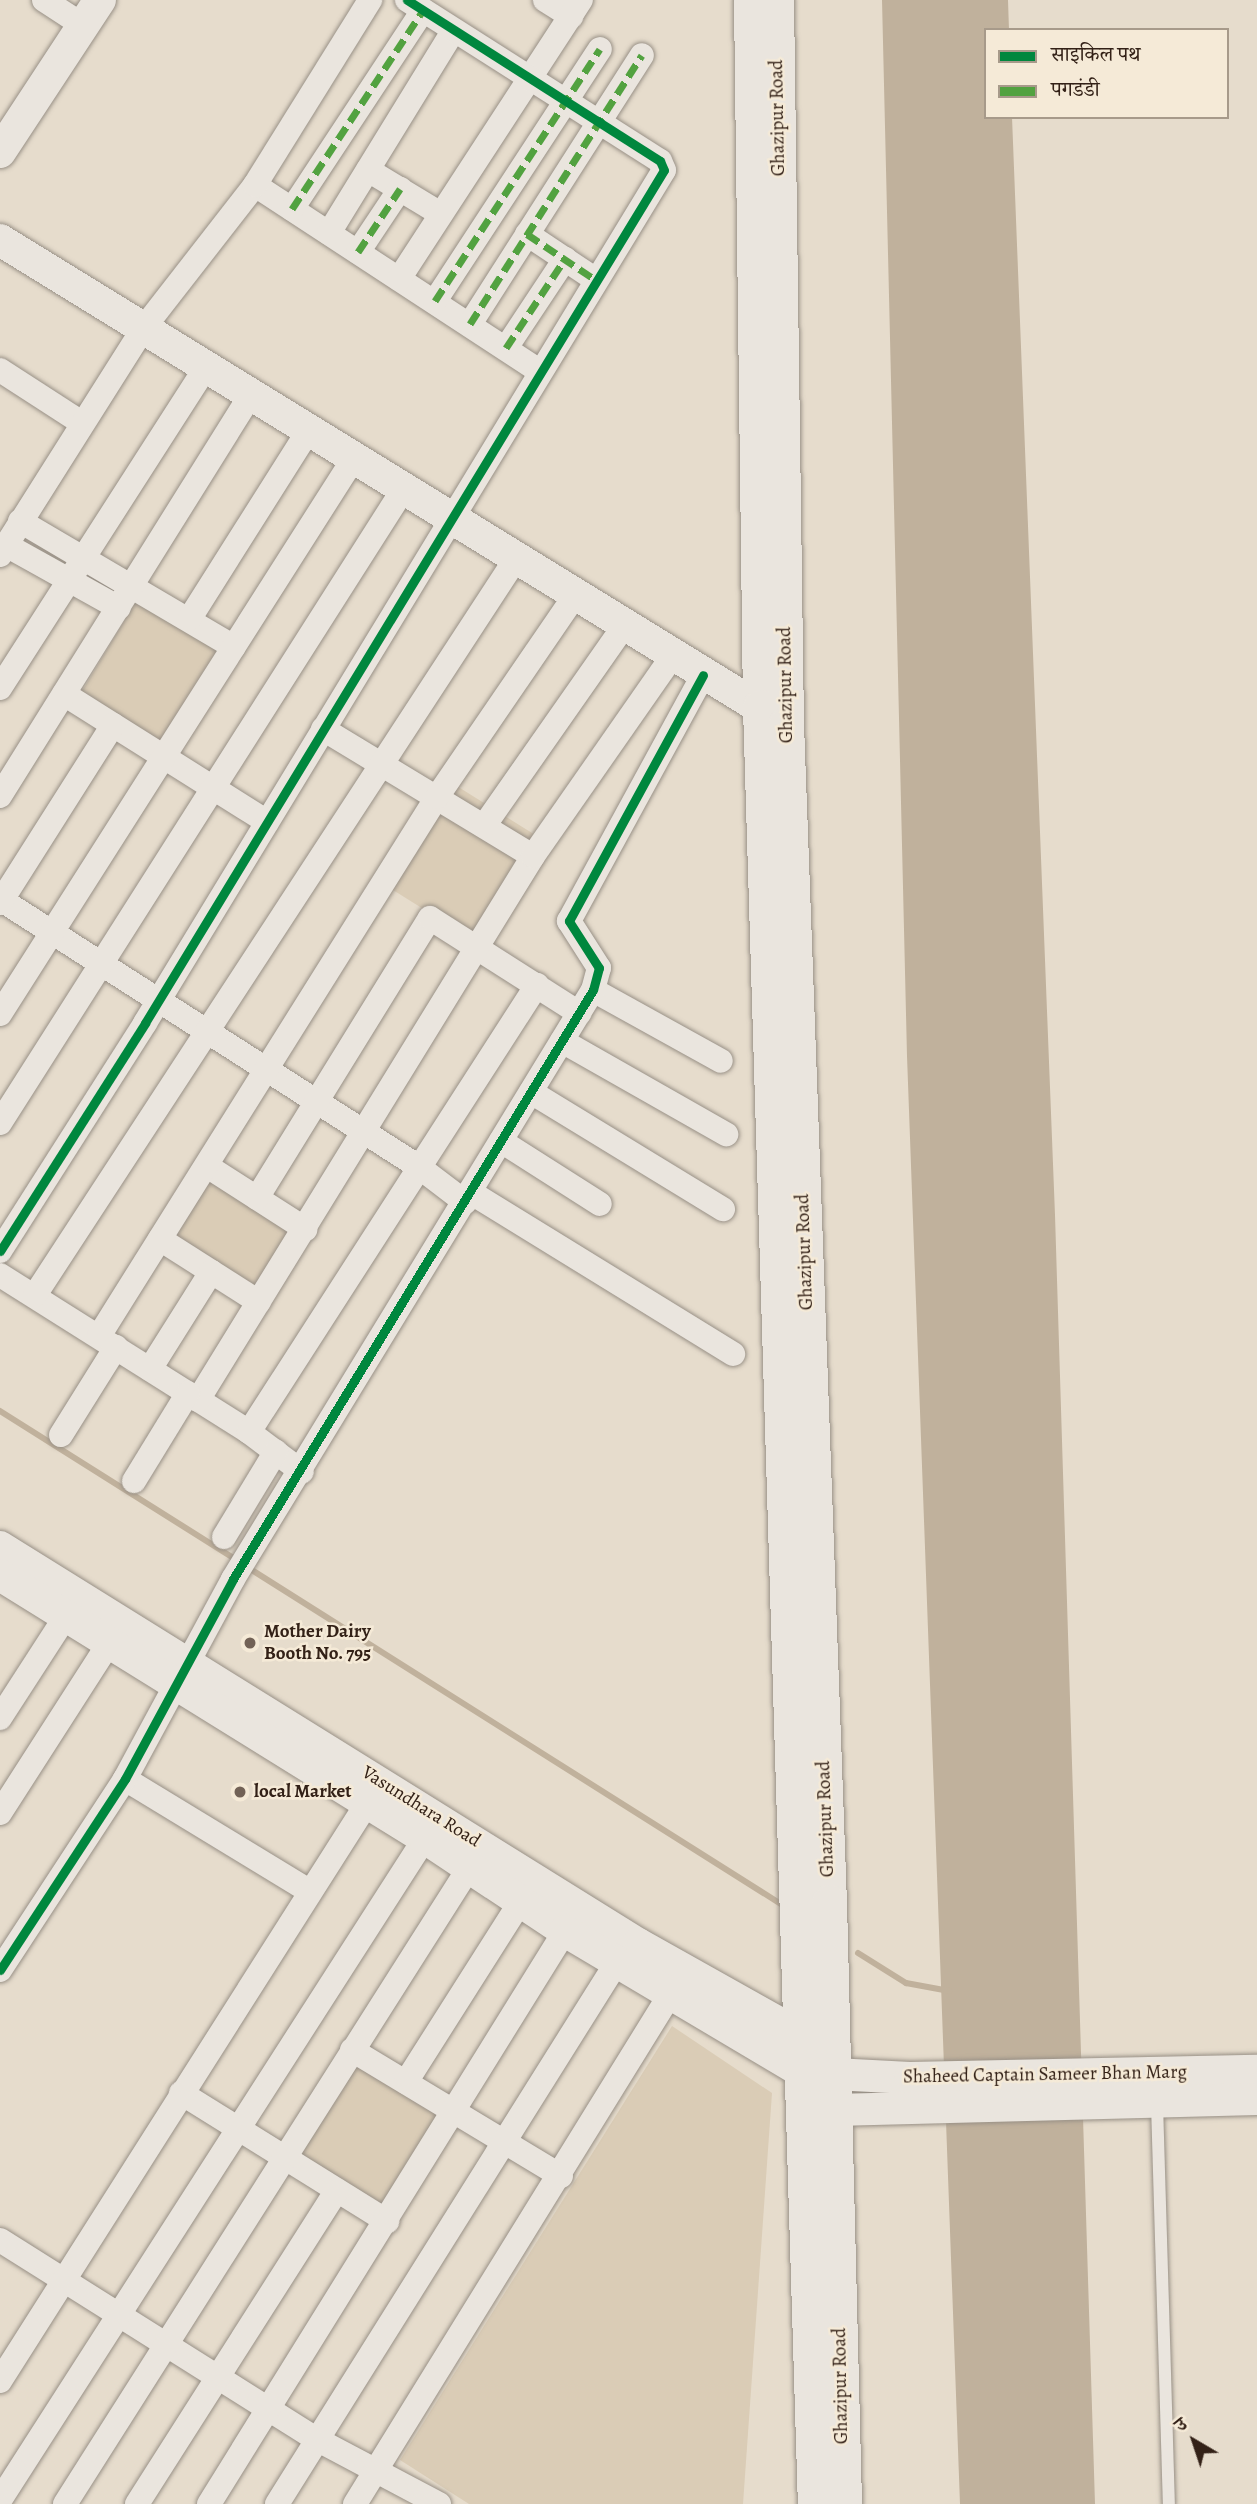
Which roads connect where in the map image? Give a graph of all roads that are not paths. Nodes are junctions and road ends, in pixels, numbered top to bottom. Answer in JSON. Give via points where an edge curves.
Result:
{"nodes":[{"id":1,"x":44,"y":0,"type":"edge"},
{"id":2,"x":370,"y":0,"type":"edge"},
{"id":3,"x":545,"y":0,"type":"edge"},
{"id":4,"x":751,"y":0,"type":"edge"},
{"id":5,"x":776,"y":0,"type":"edge"},
{"id":6,"x":415,"y":5,"type":"edge"},
{"id":7,"x":576,"y":8,"type":"edge"},
{"id":8,"x":92,"y":13,"type":"edge"},
{"id":9,"x":454,"y":30,"type":"junction"},
{"id":10,"x":600,"y":48,"type":"dead end"},
{"id":11,"x":642,"y":55,"type":"dead end"},
{"id":12,"x":530,"y":78,"type":"junction"},
{"id":13,"x":566,"y":100,"type":"junction"},
{"id":14,"x":600,"y":121,"type":"junction"},
{"id":15,"x":0,"y":152,"type":"edge"},
{"id":16,"x":368,"y":170,"type":"junction"},
{"id":17,"x":255,"y":185,"type":"junction"},
{"id":18,"x":400,"y":189,"type":"junction"},
{"id":19,"x":292,"y":209,"type":"junction"},
{"id":20,"x":442,"y":214,"type":"junction"},
{"id":21,"x":329,"y":233,"type":"junction"},
{"id":22,"x":527,"y":234,"type":"junction"},
{"id":23,"x":0,"y":240,"type":"edge"},
{"id":24,"x":358,"y":252,"type":"junction"},
{"id":25,"x":565,"y":260,"type":"junction"},
{"id":26,"x":399,"y":279,"type":"junction"},
{"id":27,"x":596,"y":280,"type":"junction"},
{"id":28,"x":435,"y":301,"type":"junction"},
{"id":29,"x":470,"y":324,"type":"junction"},
{"id":30,"x":143,"y":329,"type":"junction"},
{"id":31,"x":506,"y":348,"type":"junction"},
{"id":32,"x":206,"y":367,"type":"junction"},
{"id":33,"x":0,"y":370,"type":"edge"},
{"id":34,"x":539,"y":370,"type":"junction"},
{"id":35,"x":251,"y":395,"type":"junction"},
{"id":36,"x":82,"y":423,"type":"junction"},
{"id":37,"x":309,"y":430,"type":"junction"},
{"id":38,"x":354,"y":458,"type":"junction"},
{"id":39,"x":404,"y":488,"type":"junction"},
{"id":40,"x":20,"y":520,"type":"junction"},
{"id":41,"x":453,"y":520,"type":"junction"},
{"id":42,"x":3,"y":550,"type":"edge"},
{"id":43,"x":84,"y":557,"type":"junction"},
{"id":44,"x":517,"y":557,"type":"junction"},
{"id":45,"x":69,"y":580,"type":"junction"},
{"id":46,"x":132,"y":585,"type":"junction"},
{"id":47,"x":576,"y":594,"type":"junction"},
{"id":48,"x":119,"y":608,"type":"junction"},
{"id":49,"x":190,"y":618,"type":"junction"},
{"id":50,"x":625,"y":625,"type":"junction"},
{"id":51,"x":234,"y":647,"type":"junction"},
{"id":52,"x":674,"y":654,"type":"junction"},
{"id":53,"x":703,"y":675,"type":"junction"},
{"id":54,"x":0,"y":688,"type":"edge"},
{"id":55,"x":64,"y":694,"type":"junction"},
{"id":56,"x":773,"y":715,"type":"junction"},
{"id":57,"x":113,"y":725,"type":"junction"},
{"id":58,"x":323,"y":729,"type":"junction"},
{"id":59,"x":163,"y":758,"type":"junction"},
{"id":60,"x":381,"y":762,"type":"junction"},
{"id":61,"x":213,"y":788,"type":"junction"},
{"id":62,"x":0,"y":796,"type":"edge"},
{"id":63,"x":437,"y":797,"type":"junction"},
{"id":64,"x":268,"y":822,"type":"junction"},
{"id":65,"x":484,"y":826,"type":"junction"},
{"id":66,"x":533,"y":856,"type":"junction"},
{"id":67,"x":0,"y":901,"type":"edge"},
{"id":68,"x":51,"y":933,"type":"junction"},
{"id":69,"x":479,"y":949,"type":"junction"},
{"id":70,"x":101,"y":964,"type":"junction"},
{"id":71,"x":537,"y":985,"type":"junction"},
{"id":72,"x":593,"y":990,"type":"junction"},
{"id":73,"x":159,"y":1000,"type":"junction"},
{"id":74,"x":579,"y":1013,"type":"junction"},
{"id":75,"x":0,"y":1014,"type":"edge"},
{"id":76,"x":207,"y":1031,"type":"junction"},
{"id":77,"x":562,"y":1041,"type":"junction"},
{"id":78,"x":721,"y":1060,"type":"dead end"},
{"id":79,"x":267,"y":1070,"type":"junction"},
{"id":80,"x":531,"y":1092,"type":"junction"},
{"id":81,"x":317,"y":1101,"type":"junction"},
{"id":82,"x":0,"y":1123,"type":"edge"},
{"id":83,"x":365,"y":1132,"type":"junction"},
{"id":84,"x":726,"y":1134,"type":"dead end"},
{"id":85,"x":502,"y":1141,"type":"junction"},
{"id":86,"x":206,"y":1166,"type":"junction"},
{"id":87,"x":419,"y":1167,"type":"junction"},
{"id":88,"x":468,"y":1197,"type":"junction"},
{"id":89,"x":257,"y":1198,"type":"junction"},
{"id":90,"x":600,"y":1204,"type":"dead end"},
{"id":91,"x":723,"y":1209,"type":"dead end"},
{"id":92,"x":305,"y":1229,"type":"junction"},
{"id":93,"x":160,"y":1239,"type":"junction"},
{"id":94,"x":0,"y":1251,"type":"edge"},
{"id":95,"x":211,"y":1272,"type":"junction"},
{"id":96,"x":0,"y":1275,"type":"edge"},
{"id":97,"x":35,"y":1296,"type":"junction"},
{"id":98,"x":259,"y":1302,"type":"junction"},
{"id":99,"x":107,"y":1342,"type":"junction"},
{"id":100,"x":733,"y":1354,"type":"dead end"},
{"id":101,"x":150,"y":1369,"type":"junction"},
{"id":102,"x":193,"y":1396,"type":"junction"},
{"id":103,"x":249,"y":1432,"type":"junction"},
{"id":104,"x":61,"y":1435,"type":"dead end"},
{"id":105,"x":276,"y":1451,"type":"junction"},
{"id":106,"x":302,"y":1472,"type":"junction"},
{"id":107,"x":134,"y":1481,"type":"dead end"},
{"id":108,"x":224,"y":1537,"type":"dead end"},
{"id":109,"x":0,"y":1547,"type":"edge"},
{"id":110,"x":3,"y":1585,"type":"edge"},
{"id":111,"x":66,"y":1616,"type":"junction"},
{"id":112,"x":108,"y":1643,"type":"junction"},
{"id":113,"x":184,"y":1676,"type":"junction"},
{"id":114,"x":0,"y":1718,"type":"edge"},
{"id":115,"x":125,"y":1779,"type":"junction"},
{"id":116,"x":366,"y":1805,"type":"junction"},
{"id":117,"x":0,"y":1813,"type":"edge"},
{"id":118,"x":425,"y":1838,"type":"junction"},
{"id":119,"x":469,"y":1868,"type":"junction"},
{"id":120,"x":309,"y":1891,"type":"junction"},
{"id":121,"x":521,"y":1901,"type":"junction"},
{"id":122,"x":565,"y":1931,"type":"junction"},
{"id":123,"x":617,"y":1962,"type":"junction"},
{"id":124,"x":0,"y":1970,"type":"edge"},
{"id":125,"x":678,"y":1982,"type":"junction"},
{"id":126,"x":802,"y":2036,"type":"junction"},
{"id":127,"x":352,"y":2050,"type":"junction"},
{"id":128,"x":1257,"y":2071,"type":"edge"},
{"id":129,"x":819,"y":2073,"type":"junction"},
{"id":130,"x":406,"y":2082,"type":"junction"},
{"id":131,"x":181,"y":2093,"type":"junction"},
{"id":132,"x":911,"y":2093,"type":"junction"},
{"id":133,"x":1137,"y":2094,"type":"junction"},
{"id":134,"x":1257,"y":2099,"type":"edge"},
{"id":135,"x":835,"y":2110,"type":"junction"},
{"id":136,"x":455,"y":2112,"type":"junction"},
{"id":137,"x":237,"y":2128,"type":"junction"},
{"id":138,"x":505,"y":2143,"type":"junction"},
{"id":139,"x":285,"y":2158,"type":"junction"},
{"id":140,"x":561,"y":2176,"type":"junction"},
{"id":141,"x":337,"y":2190,"type":"junction"},
{"id":142,"x":387,"y":2221,"type":"junction"},
{"id":143,"x":0,"y":2240,"type":"edge"},
{"id":144,"x":64,"y":2279,"type":"junction"},
{"id":145,"x":118,"y":2314,"type":"junction"},
{"id":146,"x":167,"y":2343,"type":"junction"},
{"id":147,"x":218,"y":2378,"type":"junction"},
{"id":148,"x":0,"y":2381,"type":"edge"},
{"id":149,"x":270,"y":2407,"type":"junction"},
{"id":150,"x":318,"y":2440,"type":"junction"},
{"id":151,"x":376,"y":2471,"type":"junction"},
{"id":152,"x":0,"y":2500,"type":"edge"},
{"id":153,"x":433,"y":2502,"type":"edge"},
{"id":154,"x":65,"y":2504,"type":"edge"},
{"id":155,"x":138,"y":2504,"type":"edge"},
{"id":156,"x":209,"y":2504,"type":"edge"},
{"id":157,"x":277,"y":2504,"type":"edge"},
{"id":158,"x":355,"y":2504,"type":"edge"},
{"id":159,"x":816,"y":2504,"type":"edge"},
{"id":160,"x":844,"y":2504,"type":"edge"},
{"id":161,"x":1169,"y":2504,"type":"edge"}],
"edges":[{"from":1,"to":8,"type":"street"},
{"from":2,"to":17,"type":"street"},
{"from":3,"to":7,"type":"street"},
{"from":4,"to":56,"type":"main road","name":"Ghazipur Road"},
{"from":5,"to":56,"type":"main road","name":"Ghazipur Road"},
{"from":6,"to":9,"type":"street"},
{"from":6,"to":19,"type":"street"},
{"from":7,"to":12,"type":"street"},
{"from":8,"to":15,"type":"street"},
{"from":9,"to":12,"type":"street"},
{"from":9,"to":16,"type":"street"},
{"from":10,"to":13,"type":"street"},
{"from":11,"to":14,"type":"street"},
{"from":12,"to":13,"type":"street"},
{"from":12,"to":20,"type":"street"},
{"from":13,"to":14,"type":"street"},
{"from":13,"to":28,"type":"street"},
{"from":14,"to":22,"type":"street"},
{"from":14,"to":27,"type":"street","via":[[660,161],[664,170]]},
{"from":16,"to":18,"type":"street"},
{"from":16,"to":21,"type":"street"},
{"from":17,"to":19,"type":"street"},
{"from":17,"to":30,"type":"street"},
{"from":18,"to":20,"type":"street"},
{"from":18,"to":24,"type":"street"},
{"from":19,"to":21,"type":"street"},
{"from":20,"to":26,"type":"street"},
{"from":21,"to":24,"type":"street"},
{"from":22,"to":25,"type":"street"},
{"from":22,"to":29,"type":"street"},
{"from":23,"to":30,"type":"street"},
{"from":24,"to":26,"type":"street"},
{"from":25,"to":27,"type":"street"},
{"from":25,"to":31,"type":"street"},
{"from":26,"to":28,"type":"street"},
{"from":27,"to":34,"type":"street"},
{"from":28,"to":29,"type":"street"},
{"from":29,"to":31,"type":"street"},
{"from":30,"to":32,"type":"street"},
{"from":30,"to":36,"type":"street"},
{"from":31,"to":34,"type":"street"},
{"from":32,"to":35,"type":"street"},
{"from":32,"to":43,"type":"street"},
{"from":33,"to":36,"type":"street"},
{"from":34,"to":41,"type":"street"},
{"from":35,"to":37,"type":"street"},
{"from":35,"to":46,"type":"street"},
{"from":36,"to":40,"type":"street"},
{"from":37,"to":38,"type":"street"},
{"from":37,"to":49,"type":"street"},
{"from":38,"to":39,"type":"street"},
{"from":38,"to":51,"type":"street"},
{"from":39,"to":41,"type":"street"},
{"from":39,"to":61,"type":"street"},
{"from":40,"to":42,"type":"street"},
{"from":40,"to":43,"type":"street"},
{"from":41,"to":44,"type":"street"},
{"from":41,"to":58,"type":"street"},
{"from":42,"to":45,"type":"street"},
{"from":43,"to":45,"type":"street"},
{"from":43,"to":46,"type":"street"},
{"from":44,"to":47,"type":"street"},
{"from":44,"to":60,"type":"street"},
{"from":45,"to":48,"type":"street"},
{"from":45,"to":54,"type":"street"},
{"from":46,"to":48,"type":"street"},
{"from":46,"to":49,"type":"street"},
{"from":47,"to":50,"type":"street"},
{"from":47,"to":63,"type":"street"},
{"from":48,"to":55,"type":"street"},
{"from":49,"to":51,"type":"street"},
{"from":50,"to":52,"type":"street"},
{"from":50,"to":65,"type":"street"},
{"from":51,"to":59,"type":"street"},
{"from":52,"to":53,"type":"street"},
{"from":52,"to":66,"type":"street"},
{"from":53,"to":56,"type":"street"},
{"from":53,"to":72,"type":"street","via":[[569,921],[599,968]]},
{"from":55,"to":57,"type":"street"},
{"from":55,"to":62,"type":"street"},
{"from":56,"to":126,"type":"main road","name":"Ghazipur Road"},
{"from":56,"to":129,"type":"main road","name":"Ghazipur Road"},
{"from":57,"to":59,"type":"street"},
{"from":57,"to":67,"type":"street"},
{"from":58,"to":60,"type":"street"},
{"from":58,"to":64,"type":"street"},
{"from":59,"to":61,"type":"street"},
{"from":59,"to":68,"type":"street"},
{"from":60,"to":63,"type":"street"},
{"from":60,"to":76,"type":"street"},
{"from":61,"to":64,"type":"street"},
{"from":61,"to":70,"type":"street"},
{"from":63,"to":65,"type":"street"},
{"from":63,"to":79,"type":"street"},
{"from":64,"to":73,"type":"street"},
{"from":65,"to":66,"type":"street"},
{"from":66,"to":69,"type":"street"},
{"from":67,"to":68,"type":"street"},
{"from":68,"to":70,"type":"street"},
{"from":68,"to":75,"type":"street"},
{"from":69,"to":71,"type":"street"},
{"from":69,"to":81,"type":"street","via":[[430,918]]},
{"from":69,"to":83,"type":"street"},
{"from":70,"to":73,"type":"street"},
{"from":70,"to":82,"type":"street"},
{"from":71,"to":74,"type":"street"},
{"from":71,"to":87,"type":"street"},
{"from":72,"to":74,"type":"street"},
{"from":72,"to":78,"type":"street"},
{"from":73,"to":76,"type":"street"},
{"from":73,"to":94,"type":"street"},
{"from":74,"to":77,"type":"street"},
{"from":76,"to":79,"type":"street"},
{"from":76,"to":97,"type":"street"},
{"from":77,"to":80,"type":"street"},
{"from":77,"to":84,"type":"street"},
{"from":79,"to":81,"type":"street"},
{"from":79,"to":86,"type":"street"},
{"from":80,"to":85,"type":"street"},
{"from":80,"to":91,"type":"street"},
{"from":81,"to":83,"type":"street"},
{"from":81,"to":89,"type":"street"},
{"from":83,"to":87,"type":"street"},
{"from":83,"to":92,"type":"street"},
{"from":85,"to":88,"type":"street"},
{"from":85,"to":90,"type":"street"},
{"from":86,"to":89,"type":"street"},
{"from":86,"to":93,"type":"street"},
{"from":87,"to":88,"type":"street"},
{"from":87,"to":103,"type":"street"},
{"from":88,"to":100,"type":"street"},
{"from":88,"to":106,"type":"street"},
{"from":89,"to":92,"type":"street"},
{"from":92,"to":98,"type":"street"},
{"from":93,"to":95,"type":"street"},
{"from":93,"to":99,"type":"street"},
{"from":95,"to":98,"type":"street"},
{"from":95,"to":101,"type":"street"},
{"from":96,"to":97,"type":"street"},
{"from":97,"to":99,"type":"street"},
{"from":98,"to":102,"type":"street"},
{"from":99,"to":101,"type":"street"},
{"from":99,"to":104,"type":"street"},
{"from":101,"to":102,"type":"street"},
{"from":102,"to":103,"type":"street"},
{"from":102,"to":107,"type":"street"},
{"from":103,"to":105,"type":"street"},
{"from":105,"to":106,"type":"street"},
{"from":105,"to":108,"type":"street"},
{"from":106,"to":113,"type":"street","via":[[240,1570]]},
{"from":109,"to":113,"type":"street","name":"Vasundhara Road"},
{"from":110,"to":111,"type":"street","name":"Vasundhara Road"},
{"from":111,"to":112,"type":"street","name":"Vasundhara Road"},
{"from":111,"to":114,"type":"street"},
{"from":112,"to":113,"type":"street","name":"Vasundhara Road"},
{"from":112,"to":117,"type":"street"},
{"from":113,"to":115,"type":"street"},
{"from":113,"to":116,"type":"street","name":"Vasundhara Road"},
{"from":113,"to":125,"type":"street","name":"Vasundhara Road"},
{"from":115,"to":120,"type":"street"},
{"from":115,"to":124,"type":"street"},
{"from":116,"to":118,"type":"street","name":"Vasundhara Road"},
{"from":116,"to":120,"type":"street"},
{"from":118,"to":119,"type":"street","name":"Vasundhara Road"},
{"from":118,"to":137,"type":"street"},
{"from":119,"to":121,"type":"street","name":"Vasundhara Road"},
{"from":119,"to":127,"type":"street"},
{"from":120,"to":131,"type":"street"},
{"from":121,"to":122,"type":"street","name":"Vasundhara Road"},
{"from":121,"to":130,"type":"street"},
{"from":122,"to":123,"type":"street","name":"Vasundhara Road"},
{"from":122,"to":136,"type":"street"},
{"from":123,"to":125,"type":"street","name":"Vasundhara Road"},
{"from":123,"to":138,"type":"street"},
{"from":125,"to":126,"type":"street","name":"Vasundhara Road"},
{"from":125,"to":129,"type":"street","name":"Vasundhara Road"},
{"from":125,"to":140,"type":"street"},
{"from":126,"to":129,"type":"main road","name":"Ghazipur Road"},
{"from":127,"to":130,"type":"street"},
{"from":127,"to":139,"type":"street"},
{"from":128,"to":133,"type":"street","name":"Shaheed Captain Sameer Bhan Marg"},
{"from":129,"to":132,"type":"street","name":"Shaheed Captain Sameer Bhan Marg"},
{"from":129,"to":135,"type":"main road","name":"Ghazipur Road"},
{"from":129,"to":159,"type":"main road","name":"Ghazipur Road"},
{"from":130,"to":136,"type":"street"},
{"from":131,"to":137,"type":"street"},
{"from":131,"to":144,"type":"street"},
{"from":132,"to":133,"type":"street","name":"Shaheed Captain Sameer Bhan Marg"},
{"from":132,"to":135,"type":"street","name":"Shaheed Captain Sameer Bhan Marg"},
{"from":133,"to":134,"type":"street","name":"Shaheed Captain Sameer Bhan Marg"},
{"from":133,"to":161,"type":"lane"},
{"from":135,"to":160,"type":"main road","name":"Ghazipur Road"},
{"from":136,"to":138,"type":"street"},
{"from":136,"to":142,"type":"street"},
{"from":137,"to":139,"type":"street"},
{"from":137,"to":145,"type":"street"},
{"from":138,"to":140,"type":"street"},
{"from":138,"to":150,"type":"street"},
{"from":139,"to":141,"type":"street"},
{"from":139,"to":146,"type":"street"},
{"from":140,"to":151,"type":"street"},
{"from":141,"to":142,"type":"street"},
{"from":141,"to":147,"type":"street"},
{"from":142,"to":149,"type":"street"},
{"from":143,"to":144,"type":"street"},
{"from":144,"to":145,"type":"street"},
{"from":144,"to":148,"type":"street"},
{"from":145,"to":146,"type":"street"},
{"from":145,"to":152,"type":"street"},
{"from":146,"to":147,"type":"street"},
{"from":146,"to":154,"type":"street"},
{"from":147,"to":149,"type":"street"},
{"from":147,"to":155,"type":"street"},
{"from":149,"to":150,"type":"street"},
{"from":149,"to":156,"type":"street"},
{"from":150,"to":151,"type":"street"},
{"from":150,"to":157,"type":"street"},
{"from":151,"to":153,"type":"street"},
{"from":151,"to":158,"type":"street"}]}
